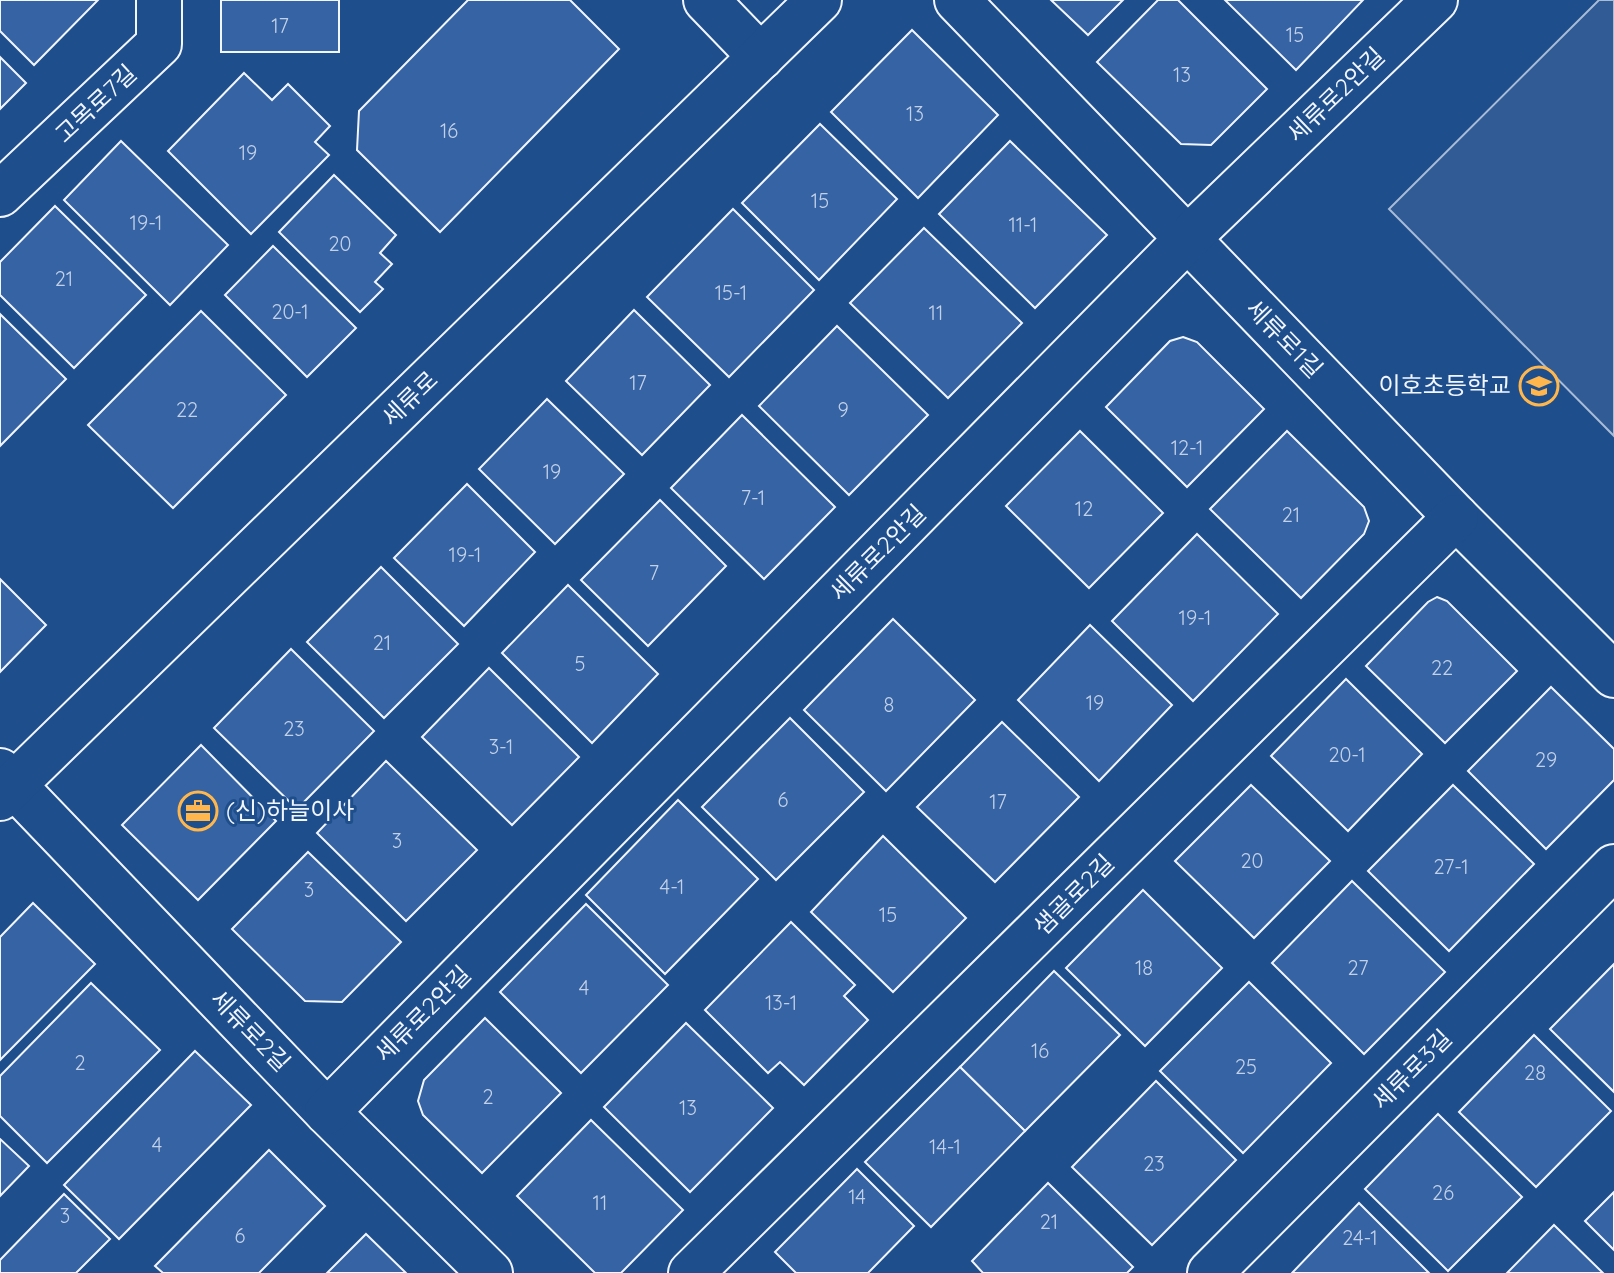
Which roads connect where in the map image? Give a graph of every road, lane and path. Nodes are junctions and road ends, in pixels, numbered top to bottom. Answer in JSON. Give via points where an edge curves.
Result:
{"nodes":[{"id":1,"x":159,"y":0,"type":"edge"},
{"id":2,"x":706,"y":0,"type":"edge"},
{"id":3,"x":819,"y":0,"type":"edge"},
{"id":4,"x":957,"y":0,"type":"edge"},
{"id":5,"x":1435,"y":0,"type":"edge"},
{"id":6,"x":761,"y":57,"type":"junction"},
{"id":7,"x":0,"y":194,"type":"edge"},
{"id":8,"x":1187,"y":239,"type":"junction"},
{"id":9,"x":1456,"y":517,"type":"junction"},
{"id":10,"x":1614,"y":675,"type":"edge"},
{"id":11,"x":5,"y":785,"type":"edge"},
{"id":12,"x":1614,"y":867,"type":"edge"},
{"id":13,"x":327,"y":1112,"type":"junction"},
{"id":14,"x":490,"y":1273,"type":"edge"},
{"id":15,"x":691,"y":1273,"type":"edge"},
{"id":16,"x":1210,"y":1273,"type":"edge"}],
"edges":[{"from":1,"to":7,"type":"street","name":"고목로7길","via":[[159,44]]},
{"from":2,"to":6,"type":"street"},
{"from":3,"to":6,"type":"street","name":"세류로"},
{"from":4,"to":8,"type":"street","name":"세류로1길"},
{"from":5,"to":8,"type":"street","name":"세류로2안길"},
{"from":6,"to":11,"type":"street","name":"세류로"},
{"from":8,"to":9,"type":"street","name":"세류로1길"},
{"from":8,"to":13,"type":"street","name":"세류로2안길"},
{"from":9,"to":10,"type":"street","name":"세류로1길"},
{"from":9,"to":15,"type":"street","name":"샘골로2길"},
{"from":11,"to":13,"type":"street","name":"세류로2길"},
{"from":12,"to":16,"type":"street","name":"세류로3길"},
{"from":13,"to":14,"type":"street","name":"세류로2길"}]}
